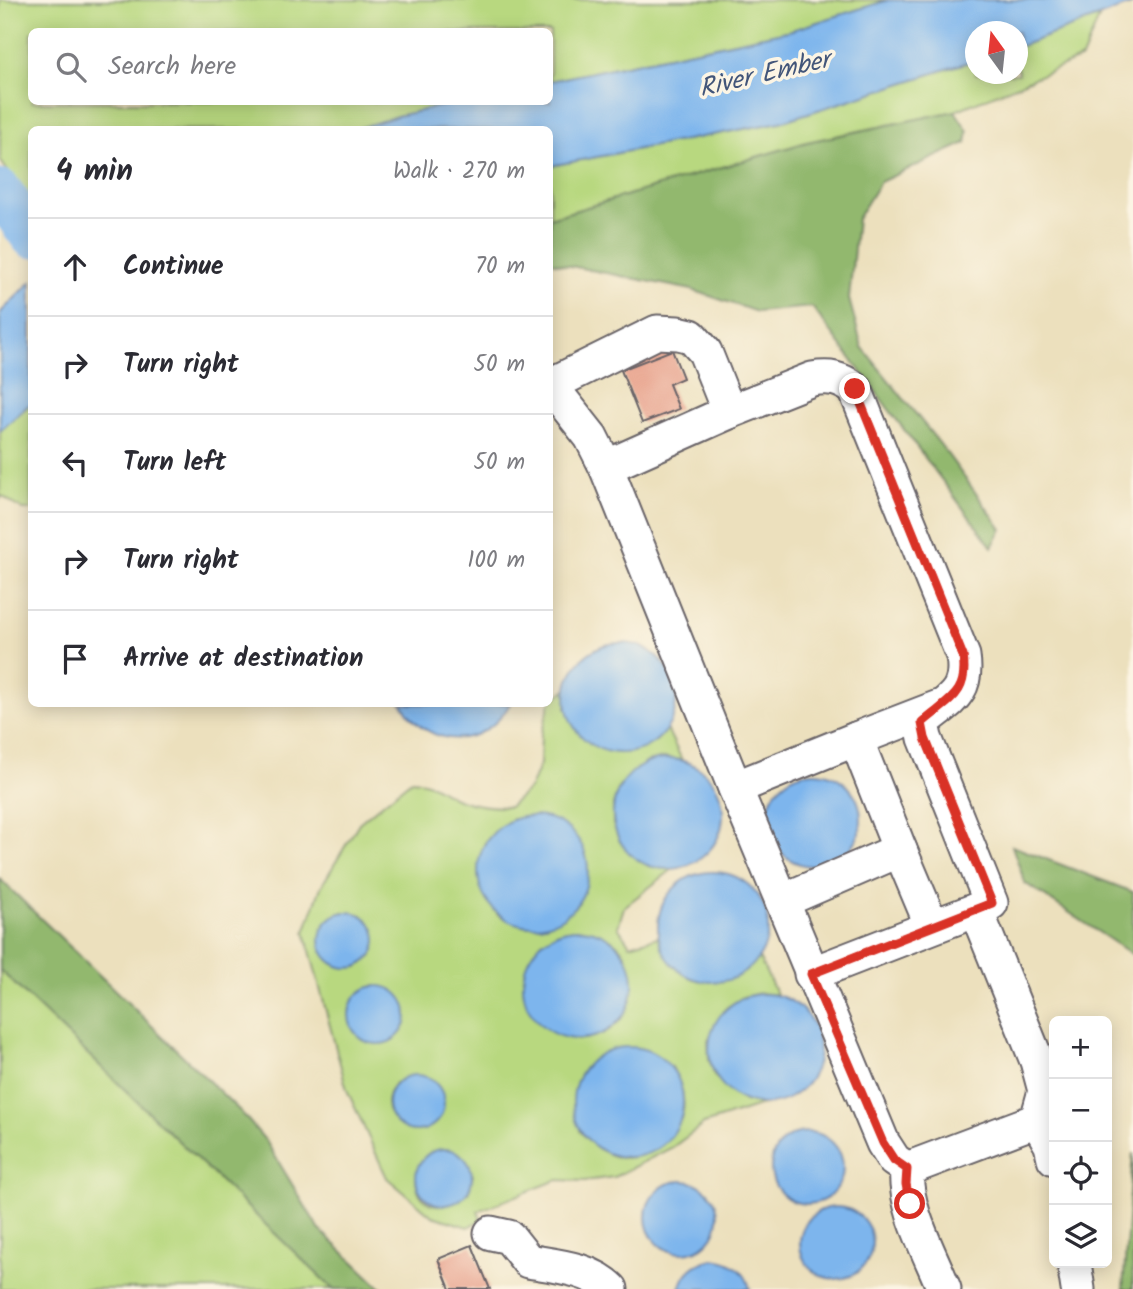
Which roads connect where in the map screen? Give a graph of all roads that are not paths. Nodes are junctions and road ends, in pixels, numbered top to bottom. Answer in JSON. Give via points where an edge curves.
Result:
{"nodes":[{"id":1,"x":553,"y":384,"type":"edge"},
{"id":2,"x":553,"y":389,"type":"edge"},
{"id":3,"x":729,"y":412,"type":"junction"},
{"id":4,"x":606,"y":467,"type":"junction"},
{"id":5,"x":939,"y":707,"type":"junction"},
{"id":6,"x":856,"y":738,"type":"junction"},
{"id":7,"x":735,"y":788,"type":"junction"},
{"id":8,"x":900,"y":850,"type":"junction"},
{"id":9,"x":782,"y":901,"type":"junction"},
{"id":10,"x":976,"y":910,"type":"junction"},
{"id":11,"x":933,"y":926,"type":"junction"},
{"id":12,"x":811,"y":974,"type":"junction"},
{"id":13,"x":1037,"y":1120,"type":"junction"},
{"id":14,"x":1049,"y":1142,"type":"edge"},
{"id":15,"x":907,"y":1169,"type":"junction"},
{"id":16,"x":491,"y":1233,"type":"dead end"},
{"id":17,"x":1075,"y":1268,"type":"edge"},
{"id":18,"x":611,"y":1289,"type":"edge"},
{"id":19,"x":944,"y":1289,"type":"edge"},
{"id":20,"x":1078,"y":1289,"type":"edge"}],
"edges":[{"from":1,"to":3,"type":"lane","via":[[657,332],[678,333],[691,336],[705,352]]},
{"from":2,"to":4,"type":"lane","via":[[591,437]]},
{"from":3,"to":4,"type":"lane"},
{"from":3,"to":5,"type":"lane","via":[[812,379],[842,379],[855,389],[963,656],[966,674],[961,688]]},
{"from":4,"to":7,"type":"lane"},
{"from":5,"to":6,"type":"lane"},
{"from":5,"to":10,"type":"lane","via":[[922,723],[992,903]]},
{"from":6,"to":7,"type":"lane"},
{"from":6,"to":8,"type":"lane"},
{"from":7,"to":9,"type":"lane"},
{"from":8,"to":9,"type":"lane"},
{"from":8,"to":11,"type":"lane"},
{"from":9,"to":12,"type":"lane"},
{"from":10,"to":11,"type":"lane"},
{"from":10,"to":13,"type":"lane","via":[[1037,1061],[1045,1091]]},
{"from":11,"to":12,"type":"lane"},
{"from":12,"to":15,"type":"lane","via":[[883,1143]]},
{"from":13,"to":14,"type":"lane"},
{"from":13,"to":15,"type":"lane"},
{"from":15,"to":19,"type":"lane","via":[[910,1204]]},
{"from":16,"to":18,"type":"lane","via":[[509,1237],[528,1261],[600,1279]]},
{"from":17,"to":20,"type":"lane"}]}
